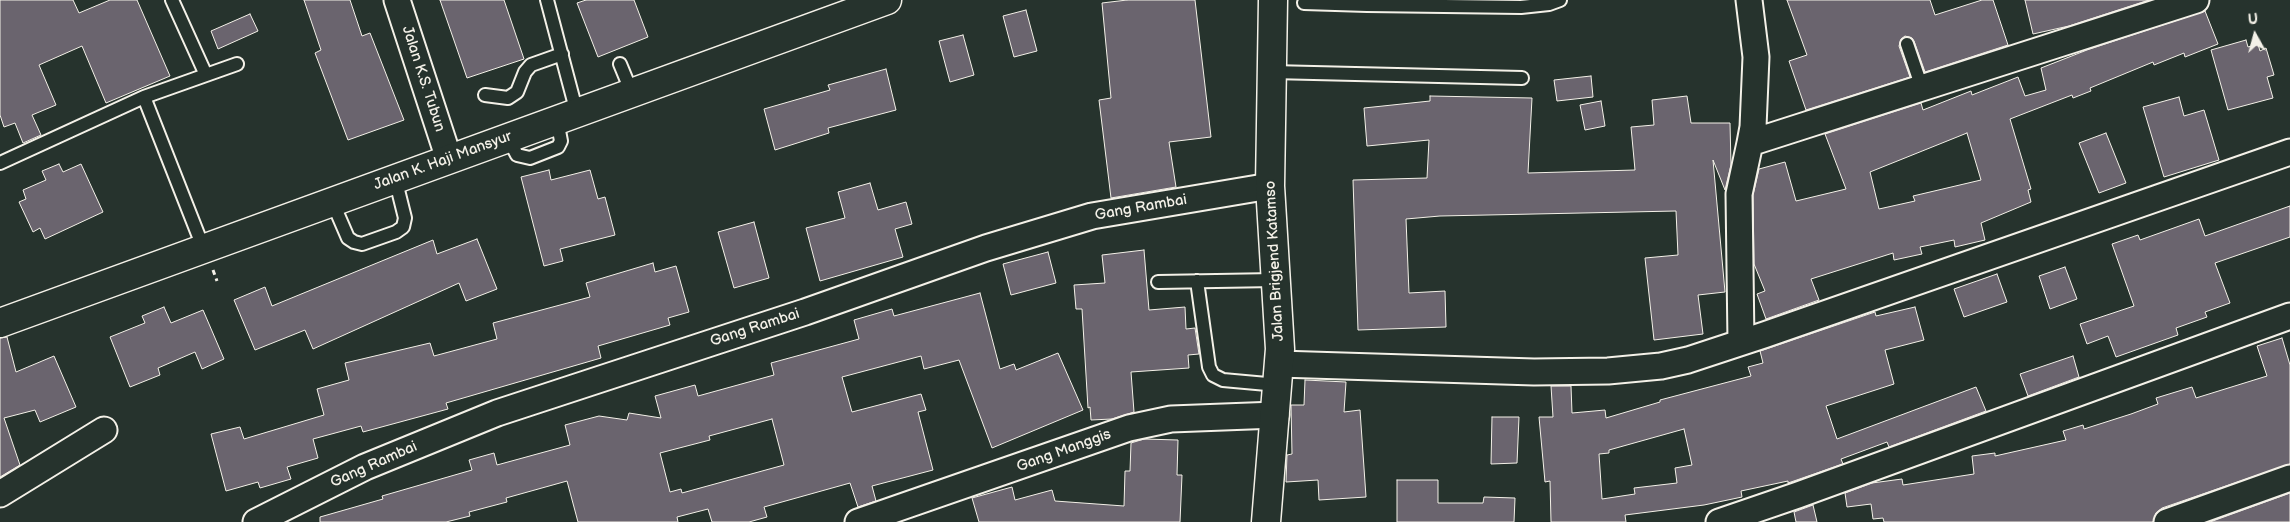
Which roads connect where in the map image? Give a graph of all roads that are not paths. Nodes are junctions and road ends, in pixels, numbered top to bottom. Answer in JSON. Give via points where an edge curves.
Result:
{"nodes":[{"id":1,"x":172,"y":0,"type":"edge"},
{"id":2,"x":397,"y":0,"type":"edge"},
{"id":3,"x":547,"y":0,"type":"edge"},
{"id":4,"x":887,"y":0,"type":"edge"},
{"id":5,"x":1560,"y":0,"type":"edge"},
{"id":6,"x":1749,"y":0,"type":"edge"},
{"id":7,"x":2196,"y":0,"type":"edge"},
{"id":8,"x":1277,"y":3,"type":"edge"},
{"id":9,"x":1304,"y":3,"type":"dead end"},
{"id":10,"x":1367,"y":3,"type":"edge"},
{"id":11,"x":1908,"y":44,"type":"dead end"},
{"id":12,"x":562,"y":54,"type":"junction"},
{"id":13,"x":237,"y":64,"type":"dead end"},
{"id":14,"x":620,"y":64,"type":"dead end"},
{"id":15,"x":1272,"y":72,"type":"junction"},
{"id":16,"x":206,"y":75,"type":"junction"},
{"id":17,"x":1522,"y":78,"type":"dead end"},
{"id":18,"x":1922,"y":88,"type":"junction"},
{"id":19,"x":632,"y":93,"type":"junction"},
{"id":20,"x":485,"y":95,"type":"dead end"},
{"id":21,"x":144,"y":96,"type":"junction"},
{"id":22,"x":567,"y":116,"type":"junction"},
{"id":23,"x":1750,"y":143,"type":"junction"},
{"id":24,"x":2290,"y":152,"type":"edge"},
{"id":25,"x":449,"y":159,"type":"junction"},
{"id":26,"x":0,"y":163,"type":"edge"},
{"id":27,"x":395,"y":178,"type":"junction"},
{"id":28,"x":1270,"y":186,"type":"junction"},
{"id":29,"x":332,"y":201,"type":"junction"},
{"id":30,"x":203,"y":247,"type":"junction"},
{"id":31,"x":1275,"y":280,"type":"junction"},
{"id":32,"x":1197,"y":281,"type":"junction"},
{"id":33,"x":1158,"y":282,"type":"dead end"},
{"id":34,"x":2290,"y":316,"type":"edge"},
{"id":35,"x":0,"y":323,"type":"edge"},
{"id":36,"x":1741,"y":342,"type":"junction"},
{"id":37,"x":1278,"y":374,"type":"junction"},
{"id":38,"x":1276,"y":414,"type":"junction"},
{"id":39,"x":104,"y":430,"type":"dead end"},
{"id":40,"x":2290,"y":478,"type":"edge"},
{"id":41,"x":0,"y":494,"type":"edge"},
{"id":42,"x":256,"y":522,"type":"edge"},
{"id":43,"x":858,"y":522,"type":"edge"},
{"id":44,"x":1266,"y":522,"type":"edge"},
{"id":45,"x":1719,"y":522,"type":"edge"},
{"id":46,"x":2166,"y":522,"type":"edge"}],
"edges":[{"from":1,"to":16,"type":"lane"},
{"from":2,"to":25,"type":"street","name":"Jalan K.S. Tubun"},
{"from":3,"to":12,"type":"lane"},
{"from":4,"to":19,"type":"street","name":"Jalan K. Haji Mansyur"},
{"from":5,"to":10,"type":"lane","via":[[1521,7]]},
{"from":6,"to":23,"type":"street","via":[[1756,57],[1754,127]]},
{"from":7,"to":18,"type":"street"},
{"from":8,"to":15,"type":"street","name":"Jalan Brigjend Katamso"},
{"from":9,"to":10,"type":"lane"},
{"from":11,"to":18,"type":"lane"},
{"from":12,"to":20,"type":"lane","via":[[531,65],[517,92],[508,98]]},
{"from":12,"to":22,"type":"lane"},
{"from":13,"to":16,"type":"lane"},
{"from":14,"to":19,"type":"lane"},
{"from":15,"to":17,"type":"lane"},
{"from":15,"to":28,"type":"street","name":"Jalan Brigjend Katamso"},
{"from":16,"to":21,"type":"lane"},
{"from":18,"to":23,"type":"street"},
{"from":19,"to":22,"type":"street","name":"Jalan K. Haji Mansyur"},
{"from":21,"to":26,"type":"lane"},
{"from":21,"to":30,"type":"lane"},
{"from":22,"to":25,"type":"street","name":"Jalan K. Haji Mansyur"},
{"from":23,"to":36,"type":"street","via":[[1739,194]]},
{"from":24,"to":36,"type":"street"},
{"from":25,"to":27,"type":"street","name":"Jalan K. Haji Mansyur"},
{"from":27,"to":29,"type":"street","name":"Jalan K. Haji Mansyur"},
{"from":27,"to":29,"type":"lane","via":[[406,218],[396,232],[362,244],[354,242],[348,238]]},
{"from":28,"to":31,"type":"street","name":"Jalan Brigjend Katamso"},
{"from":28,"to":42,"type":"street","name":"Gang Rambai","via":[[1092,216],[986,248],[805,312],[497,413],[365,467]]},
{"from":29,"to":30,"type":"street","name":"Jalan K. Haji Mansyur"},
{"from":30,"to":35,"type":"street","name":"Jalan K. Haji Mansyur"},
{"from":31,"to":32,"type":"lane"},
{"from":31,"to":37,"type":"street","name":"Jalan Brigjend Katamso"},
{"from":32,"to":33,"type":"lane"},
{"from":32,"to":37,"type":"lane","via":[[1209,367],[1213,375],[1223,380]]},
{"from":34,"to":45,"type":"street"},
{"from":36,"to":37,"type":"street","via":[[1661,366],[1608,371]]},
{"from":37,"to":38,"type":"street","name":"Jalan Brigjend Katamso"},
{"from":38,"to":43,"type":"street","name":"Gang Manggis","via":[[1171,419],[1129,428]]},
{"from":38,"to":44,"type":"street","name":"Jalan Brigjend Katamso"},
{"from":39,"to":41,"type":"street"},
{"from":40,"to":46,"type":"street"}]}
